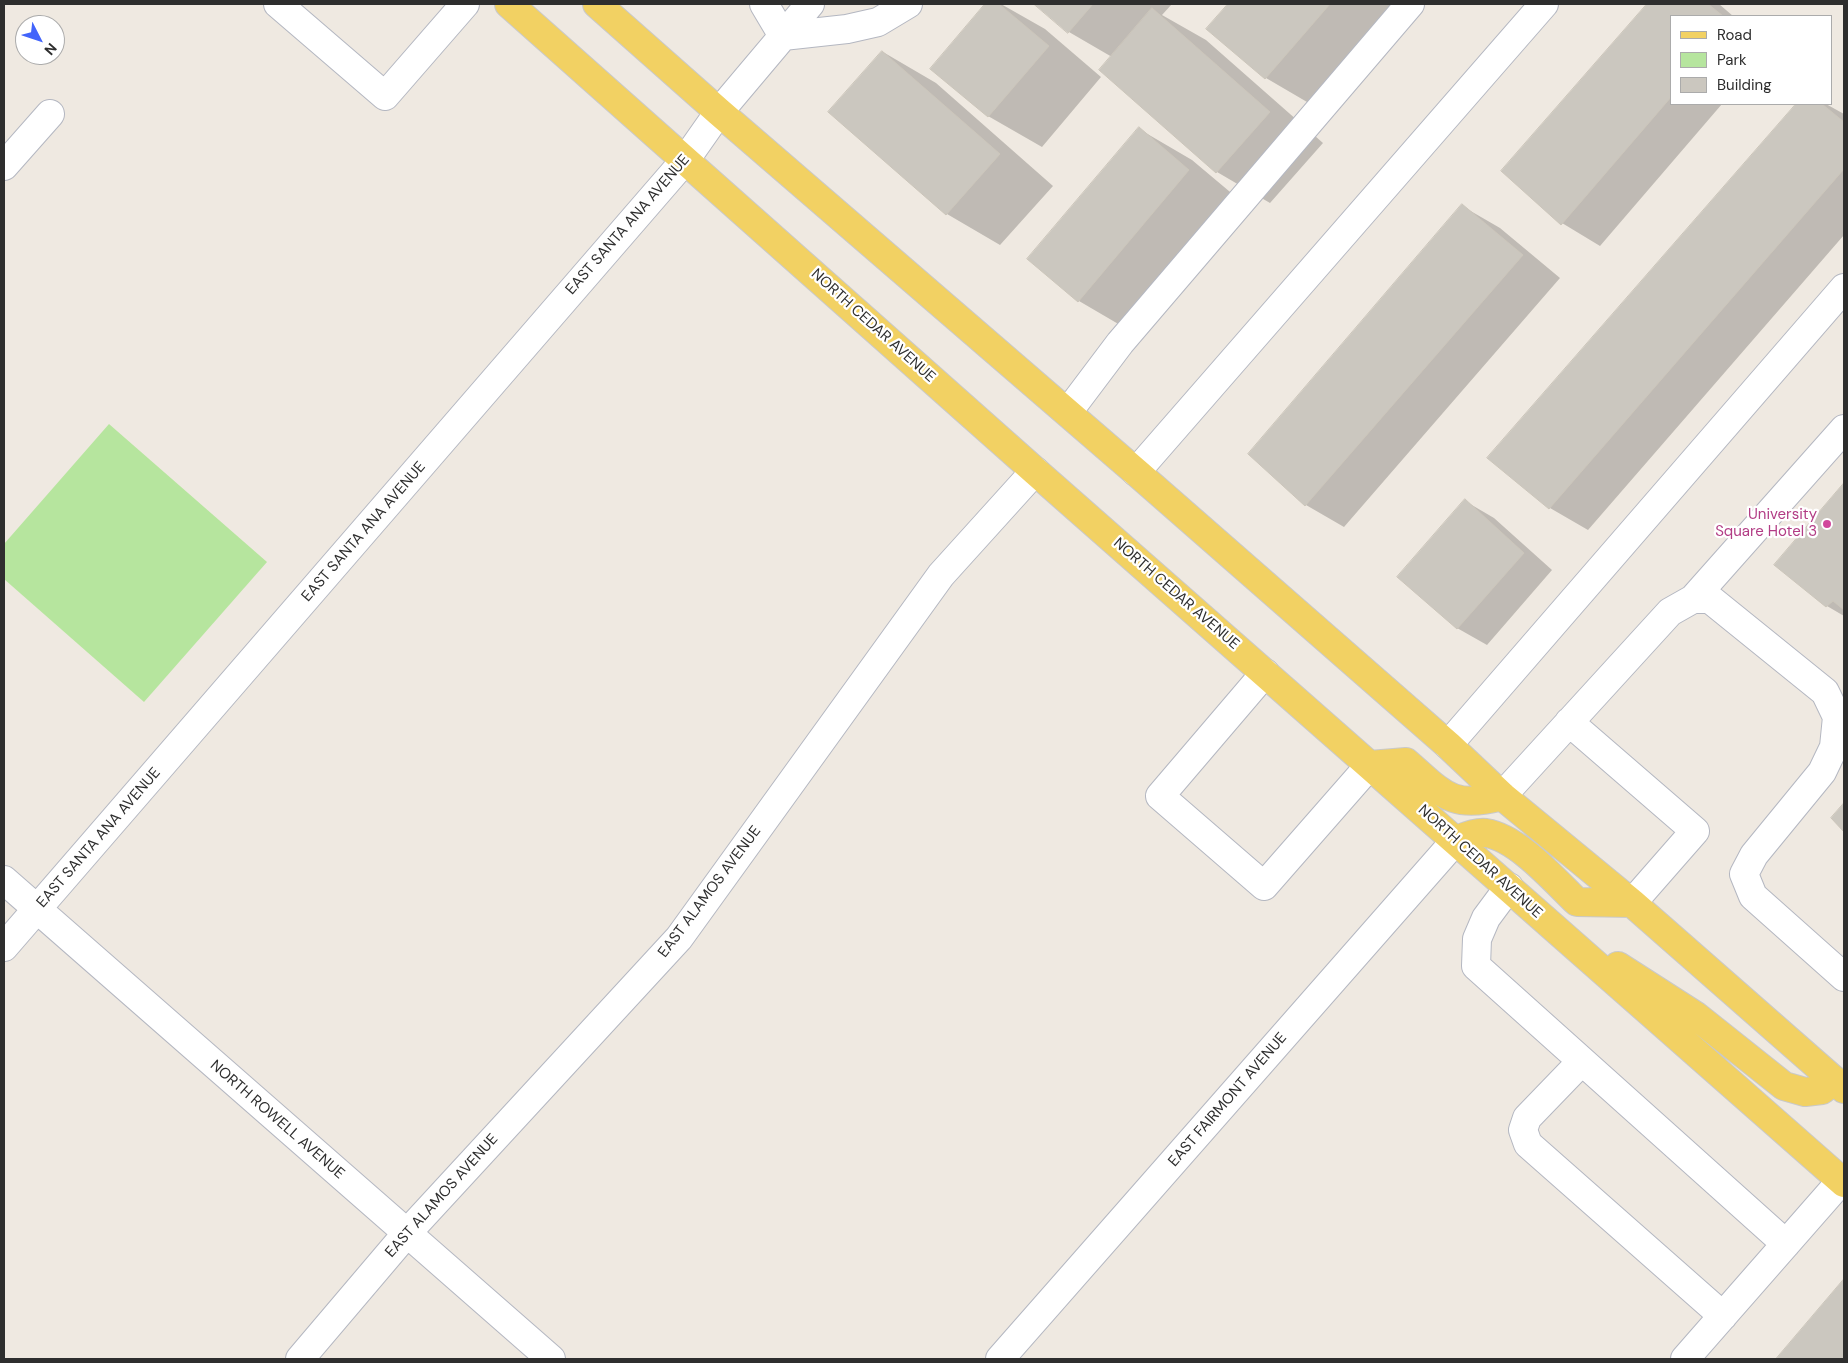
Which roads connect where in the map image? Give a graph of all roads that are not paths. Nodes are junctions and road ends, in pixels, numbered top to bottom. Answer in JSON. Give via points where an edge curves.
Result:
{"nodes":[{"id":1,"x":278,"y":4,"type":"edge"},
{"id":2,"x":465,"y":4,"type":"edge"},
{"id":3,"x":509,"y":4,"type":"edge"},
{"id":4,"x":597,"y":4,"type":"edge"},
{"id":5,"x":764,"y":4,"type":"edge"},
{"id":6,"x":810,"y":4,"type":"edge"},
{"id":7,"x":908,"y":4,"type":"edge"},
{"id":8,"x":1410,"y":4,"type":"edge"},
{"id":9,"x":1544,"y":4,"type":"edge"},
{"id":10,"x":783,"y":36,"type":"junction"},
{"id":11,"x":719,"y":112,"type":"junction"},
{"id":12,"x":50,"y":114,"type":"dead end"},
{"id":13,"x":686,"y":159,"type":"junction"},
{"id":14,"x":4,"y":166,"type":"edge"},
{"id":15,"x":1844,"y":288,"type":"edge"},
{"id":16,"x":1068,"y":412,"type":"junction"},
{"id":17,"x":1844,"y":429,"type":"edge"},
{"id":18,"x":1035,"y":472,"type":"junction"},
{"id":19,"x":1136,"y":472,"type":"junction"},
{"id":20,"x":1693,"y":599,"type":"junction"},
{"id":21,"x":1265,"y":673,"type":"junction"},
{"id":22,"x":1569,"y":722,"type":"junction"},
{"id":23,"x":1448,"y":745,"type":"junction"},
{"id":24,"x":1370,"y":765,"type":"junction"},
{"id":25,"x":1502,"y":796,"type":"junction"},
{"id":26,"x":1456,"y":840,"type":"junction"},
{"id":27,"x":4,"y":880,"type":"edge"},
{"id":28,"x":1510,"y":887,"type":"junction"},
{"id":29,"x":1632,"y":903,"type":"junction"},
{"id":30,"x":37,"y":909,"type":"junction"},
{"id":31,"x":1545,"y":920,"type":"junction"},
{"id":32,"x":4,"y":947,"type":"edge"},
{"id":33,"x":1844,"y":977,"type":"edge"},
{"id":34,"x":1582,"y":1061,"type":"junction"},
{"id":35,"x":1841,"y":1079,"type":"edge"},
{"id":36,"x":1843,"y":1182,"type":"edge"},
{"id":37,"x":407,"y":1233,"type":"junction"},
{"id":38,"x":1786,"y":1244,"type":"junction"},
{"id":39,"x":1723,"y":1316,"type":"junction"},
{"id":40,"x":300,"y":1359,"type":"edge"},
{"id":41,"x":551,"y":1359,"type":"edge"},
{"id":42,"x":1000,"y":1359,"type":"edge"},
{"id":43,"x":1685,"y":1359,"type":"edge"}],
"edges":[{"from":1,"to":2,"type":"street","via":[[385,96]]},
{"from":3,"to":13,"type":"main road","name":"NORTH CEDAR AVENUE"},
{"from":4,"to":11,"type":"main road"},
{"from":5,"to":10,"type":"street"},
{"from":6,"to":10,"type":"street","name":"EAST SANTA ANA AVENUE"},
{"from":7,"to":10,"type":"street","via":[[878,22]]},
{"from":8,"to":16,"type":"street","via":[[1120,344]]},
{"from":9,"to":19,"type":"street"},
{"from":10,"to":11,"type":"street","name":"EAST SANTA ANA AVENUE"},
{"from":11,"to":13,"type":"street","name":"EAST SANTA ANA AVENUE"},
{"from":11,"to":16,"type":"main road"},
{"from":12,"to":14,"type":"street"},
{"from":13,"to":18,"type":"main road","name":"NORTH CEDAR AVENUE"},
{"from":13,"to":30,"type":"street","name":"EAST SANTA ANA AVENUE"},
{"from":15,"to":23,"type":"street"},
{"from":16,"to":19,"type":"main road"},
{"from":17,"to":20,"type":"street"},
{"from":18,"to":21,"type":"main road","name":"NORTH CEDAR AVENUE"},
{"from":18,"to":37,"type":"street","name":"EAST ALAMOS AVENUE","via":[[941,575],[679,938]]},
{"from":19,"to":23,"type":"main road"},
{"from":20,"to":22,"type":"street","via":[[1670,612]]},
{"from":20,"to":33,"type":"street","via":[[1710,599],[1825,692],[1836,717],[1834,747],[1822,772],[1754,854],[1744,874],[1753,896]]},
{"from":21,"to":24,"type":"main road","name":"NORTH CEDAR AVENUE"},
{"from":21,"to":24,"type":"street","via":[[1160,796],[1264,886]]},
{"from":22,"to":25,"type":"street"},
{"from":22,"to":29,"type":"street","via":[[1695,831]]},
{"from":23,"to":25,"type":"main road"},
{"from":24,"to":25,"type":"main road","via":[[1406,762],[1445,796],[1464,802]]},
{"from":24,"to":26,"type":"main road","name":"NORTH CEDAR AVENUE"},
{"from":25,"to":29,"type":"main road"},
{"from":26,"to":28,"type":"main road","name":"NORTH CEDAR AVENUE"},
{"from":26,"to":29,"type":"main road","via":[[1484,833],[1497,836],[1530,858],[1577,902]]},
{"from":26,"to":42,"type":"street","name":"EAST FAIRMONT AVENUE"},
{"from":27,"to":30,"type":"street","name":"NORTH ROWELL AVENUE"},
{"from":28,"to":31,"type":"main road","name":"NORTH CEDAR AVENUE"},
{"from":28,"to":34,"type":"street","via":[[1486,918],[1477,939],[1476,966]]},
{"from":29,"to":35,"type":"main road"},
{"from":30,"to":32,"type":"street","name":"EAST SANTA ANA AVENUE"},
{"from":30,"to":37,"type":"street","name":"NORTH ROWELL AVENUE"},
{"from":31,"to":35,"type":"main road","via":[[1696,1016],[1784,1086],[1805,1092],[1822,1090]]},
{"from":31,"to":36,"type":"main road","name":"NORTH CEDAR AVENUE"},
{"from":34,"to":38,"type":"street"},
{"from":34,"to":39,"type":"street","via":[[1527,1118],[1522,1130],[1528,1144]]},
{"from":36,"to":38,"type":"street"},
{"from":37,"to":40,"type":"street","name":"EAST ALAMOS AVENUE"},
{"from":37,"to":41,"type":"street","name":"NORTH ROWELL AVENUE"},
{"from":38,"to":39,"type":"street"},
{"from":39,"to":43,"type":"street"}]}
